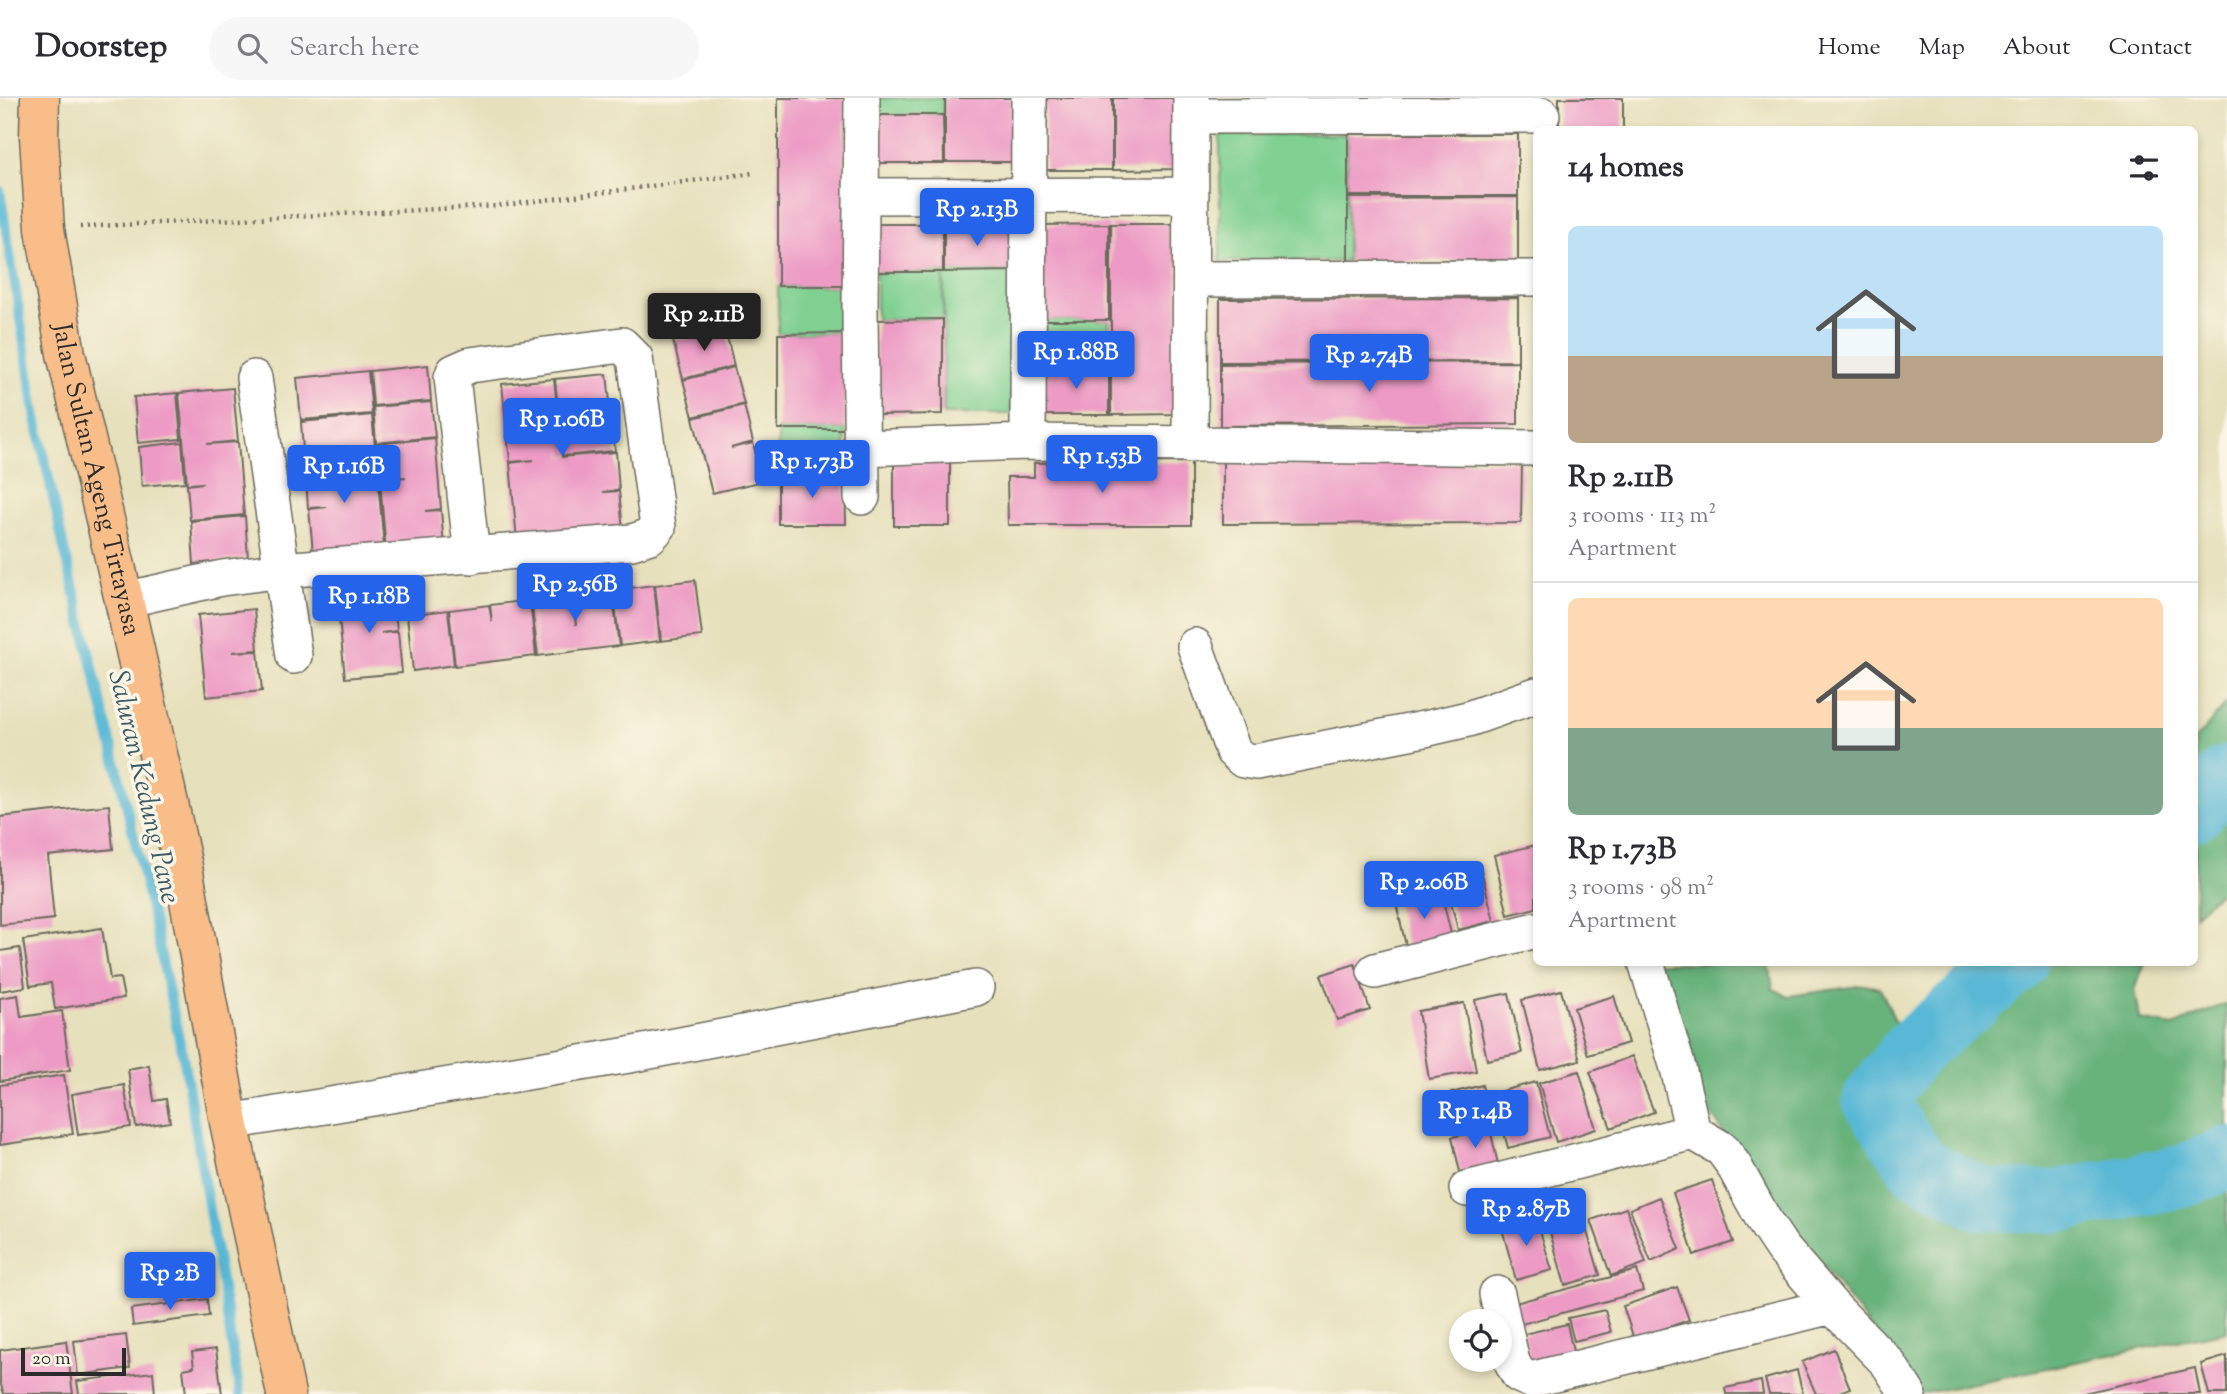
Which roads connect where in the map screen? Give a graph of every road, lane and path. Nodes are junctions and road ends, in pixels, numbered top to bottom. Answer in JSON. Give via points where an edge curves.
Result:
{"nodes":[{"id":1,"x":40,"y":98,"type":"edge"},
{"id":2,"x":862,"y":98,"type":"edge"},
{"id":3,"x":1029,"y":98,"type":"edge"},
{"id":4,"x":1191,"y":107,"type":"edge"},
{"id":5,"x":1542,"y":114,"type":"edge"},
{"id":6,"x":753,"y":173,"type":"dead end"},
{"id":7,"x":1029,"y":195,"type":"junction"},
{"id":8,"x":1191,"y":195,"type":"junction"},
{"id":9,"x":862,"y":196,"type":"junction"},
{"id":10,"x":45,"y":229,"type":"junction"},
{"id":11,"x":1533,"y":278,"type":"edge"},
{"id":12,"x":1191,"y":279,"type":"junction"},
{"id":13,"x":254,"y":378,"type":"dead end"},
{"id":14,"x":1028,"y":442,"type":"junction"},
{"id":15,"x":1190,"y":445,"type":"junction"},
{"id":16,"x":862,"y":448,"type":"junction"},
{"id":17,"x":1533,"y":448,"type":"edge"},
{"id":18,"x":862,"y":497,"type":"dead end"},
{"id":19,"x":471,"y":556,"type":"junction"},
{"id":20,"x":282,"y":570,"type":"junction"},
{"id":21,"x":124,"y":600,"type":"junction"},
{"id":22,"x":1195,"y":646,"type":"dead end"},
{"id":23,"x":294,"y":656,"type":"dead end"},
{"id":24,"x":1533,"y":696,"type":"edge"},
{"id":25,"x":1533,"y":931,"type":"edge"},
{"id":26,"x":1647,"y":966,"type":"edge"},
{"id":27,"x":1375,"y":971,"type":"dead end"},
{"id":28,"x":976,"y":988,"type":"dead end"},
{"id":29,"x":229,"y":1122,"type":"junction"},
{"id":30,"x":1693,"y":1132,"type":"junction"},
{"id":31,"x":1467,"y":1189,"type":"dead end"},
{"id":32,"x":1497,"y":1294,"type":"dead end"},
{"id":33,"x":1832,"y":1306,"type":"junction"},
{"id":34,"x":286,"y":1394,"type":"edge"},
{"id":35,"x":1908,"y":1394,"type":"edge"}],
"edges":[{"from":1,"to":10,"type":"main road","name":"Jalan Sultan Ageng Tirtayasa"},
{"from":2,"to":9,"type":"street"},
{"from":3,"to":7,"type":"street"},
{"from":4,"to":5,"type":"street"},
{"from":4,"to":8,"type":"street"},
{"from":6,"to":10,"type":"path","via":[[498,206]]},
{"from":7,"to":8,"type":"street"},
{"from":7,"to":9,"type":"street"},
{"from":7,"to":14,"type":"street"},
{"from":8,"to":12,"type":"street"},
{"from":9,"to":16,"type":"street"},
{"from":10,"to":21,"type":"main road","name":"Jalan Sultan Ageng Tirtayasa","via":[[66,354]]},
{"from":11,"to":12,"type":"street"},
{"from":12,"to":15,"type":"street"},
{"from":13,"to":20,"type":"street"},
{"from":14,"to":15,"type":"street"},
{"from":14,"to":16,"type":"street"},
{"from":15,"to":17,"type":"street"},
{"from":16,"to":18,"type":"street"},
{"from":19,"to":19,"type":"street","via":[[454,372],[470,365],[622,345],[635,358],[658,527],[650,536],[632,542]]},
{"from":19,"to":20,"type":"street"},
{"from":20,"to":21,"type":"street"},
{"from":20,"to":23,"type":"street"},
{"from":21,"to":29,"type":"main road","name":"Jalan Sultan Ageng Tirtayasa","via":[[183,867]]},
{"from":22,"to":24,"type":"street","via":[[1233,751],[1243,760],[1256,762],[1429,729]]},
{"from":25,"to":27,"type":"street"},
{"from":26,"to":30,"type":"street"},
{"from":28,"to":29,"type":"street","via":[[629,1055]]},
{"from":29,"to":34,"type":"main road","name":"Jalan Sultan Ageng Tirtayasa"},
{"from":30,"to":31,"type":"street"},
{"from":30,"to":33,"type":"street","via":[[1722,1149],[1734,1164],[1782,1248]]},
{"from":32,"to":33,"type":"street","via":[[1512,1362],[1520,1375],[1530,1380]]},
{"from":33,"to":35,"type":"street","via":[[1888,1363]]}]}
